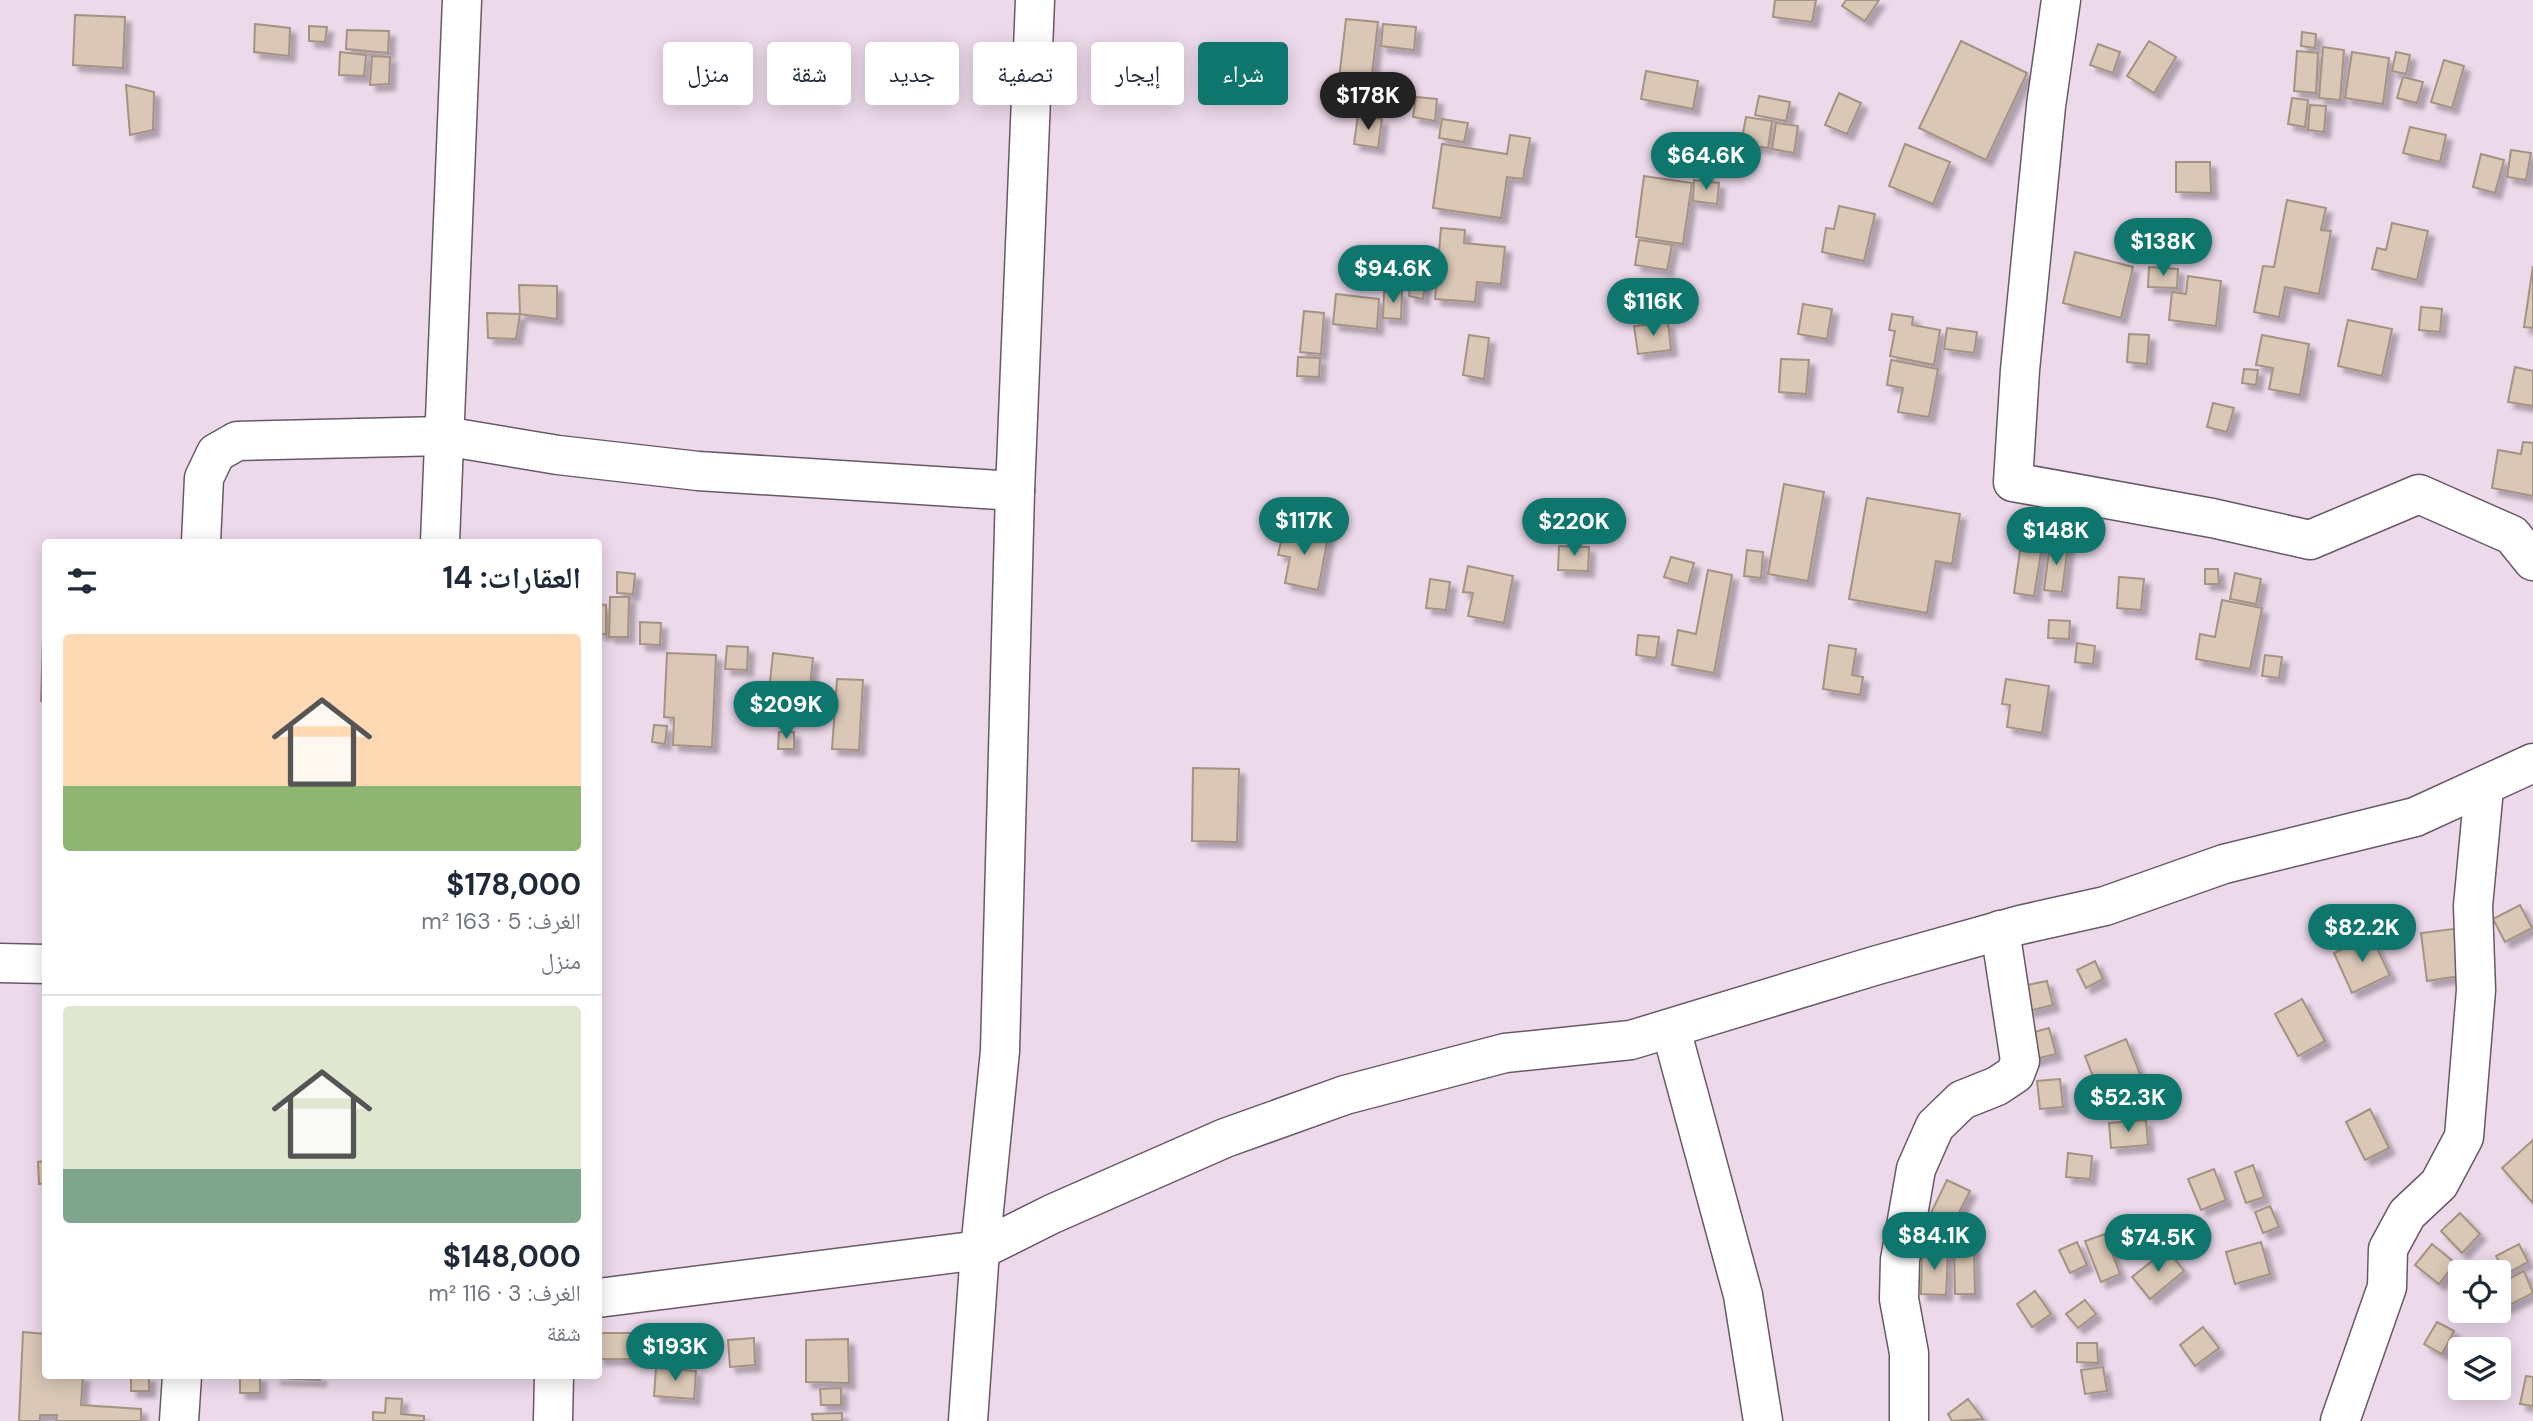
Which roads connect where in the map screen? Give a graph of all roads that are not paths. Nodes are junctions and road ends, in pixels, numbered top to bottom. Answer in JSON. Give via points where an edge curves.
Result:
{"nodes":[{"id":1,"x":462,"y":0,"type":"edge"},
{"id":2,"x":1035,"y":0,"type":"edge"},
{"id":3,"x":2061,"y":0,"type":"edge"},
{"id":4,"x":444,"y":436,"type":"junction"},
{"id":5,"x":1014,"y":491,"type":"junction"},
{"id":6,"x":201,"y":539,"type":"edge"},
{"id":7,"x":440,"y":539,"type":"edge"},
{"id":8,"x":2533,"y":561,"type":"edge"},
{"id":9,"x":2533,"y":763,"type":"edge"},
{"id":10,"x":2484,"y":788,"type":"junction"},
{"id":11,"x":2000,"y":930,"type":"junction"},
{"id":12,"x":0,"y":963,"type":"edge"},
{"id":13,"x":42,"y":964,"type":"edge"},
{"id":14,"x":1671,"y":1029,"type":"junction"},
{"id":15,"x":980,"y":1250,"type":"junction"},
{"id":16,"x":602,"y":1297,"type":"edge"},
{"id":17,"x":182,"y":1379,"type":"edge"},
{"id":18,"x":554,"y":1379,"type":"edge"},
{"id":19,"x":179,"y":1421,"type":"edge"},
{"id":20,"x":553,"y":1421,"type":"edge"},
{"id":21,"x":968,"y":1421,"type":"edge"},
{"id":22,"x":1763,"y":1421,"type":"edge"},
{"id":23,"x":1909,"y":1421,"type":"edge"},
{"id":24,"x":2340,"y":1421,"type":"edge"}],
"edges":[{"from":1,"to":4,"type":"street"},
{"from":2,"to":5,"type":"street"},
{"from":3,"to":8,"type":"street","via":[[2046,106],[2013,482],[2310,540],[2419,494],[2512,534]]},
{"from":4,"to":5,"type":"street","via":[[698,471]]},
{"from":4,"to":6,"type":"street","via":[[237,441],[216,453],[204,478]]},
{"from":4,"to":7,"type":"street"},
{"from":5,"to":15,"type":"street","via":[[1000,1051]]},
{"from":9,"to":10,"type":"street"},
{"from":10,"to":11,"type":"street","via":[[2415,817],[2224,864],[2105,906]]},
{"from":10,"to":24,"type":"street","via":[[2473,906],[2476,990],[2464,1137],[2440,1184],[2407,1214],[2388,1249],[2387,1287]]},
{"from":11,"to":14,"type":"street"},
{"from":11,"to":23,"type":"street","via":[[2020,1061],[2015,1074],[1962,1100],[1935,1126],[1916,1169],[1900,1260],[1899,1299],[1909,1353]]},
{"from":12,"to":13,"type":"street"},
{"from":14,"to":15,"type":"street","via":[[1631,1040],[1505,1053],[1345,1095],[1225,1138]]},
{"from":14,"to":22,"type":"street","via":[[1743,1295]]},
{"from":15,"to":16,"type":"street"},
{"from":15,"to":21,"type":"street"},
{"from":17,"to":19,"type":"street"},
{"from":18,"to":20,"type":"street"}]}
